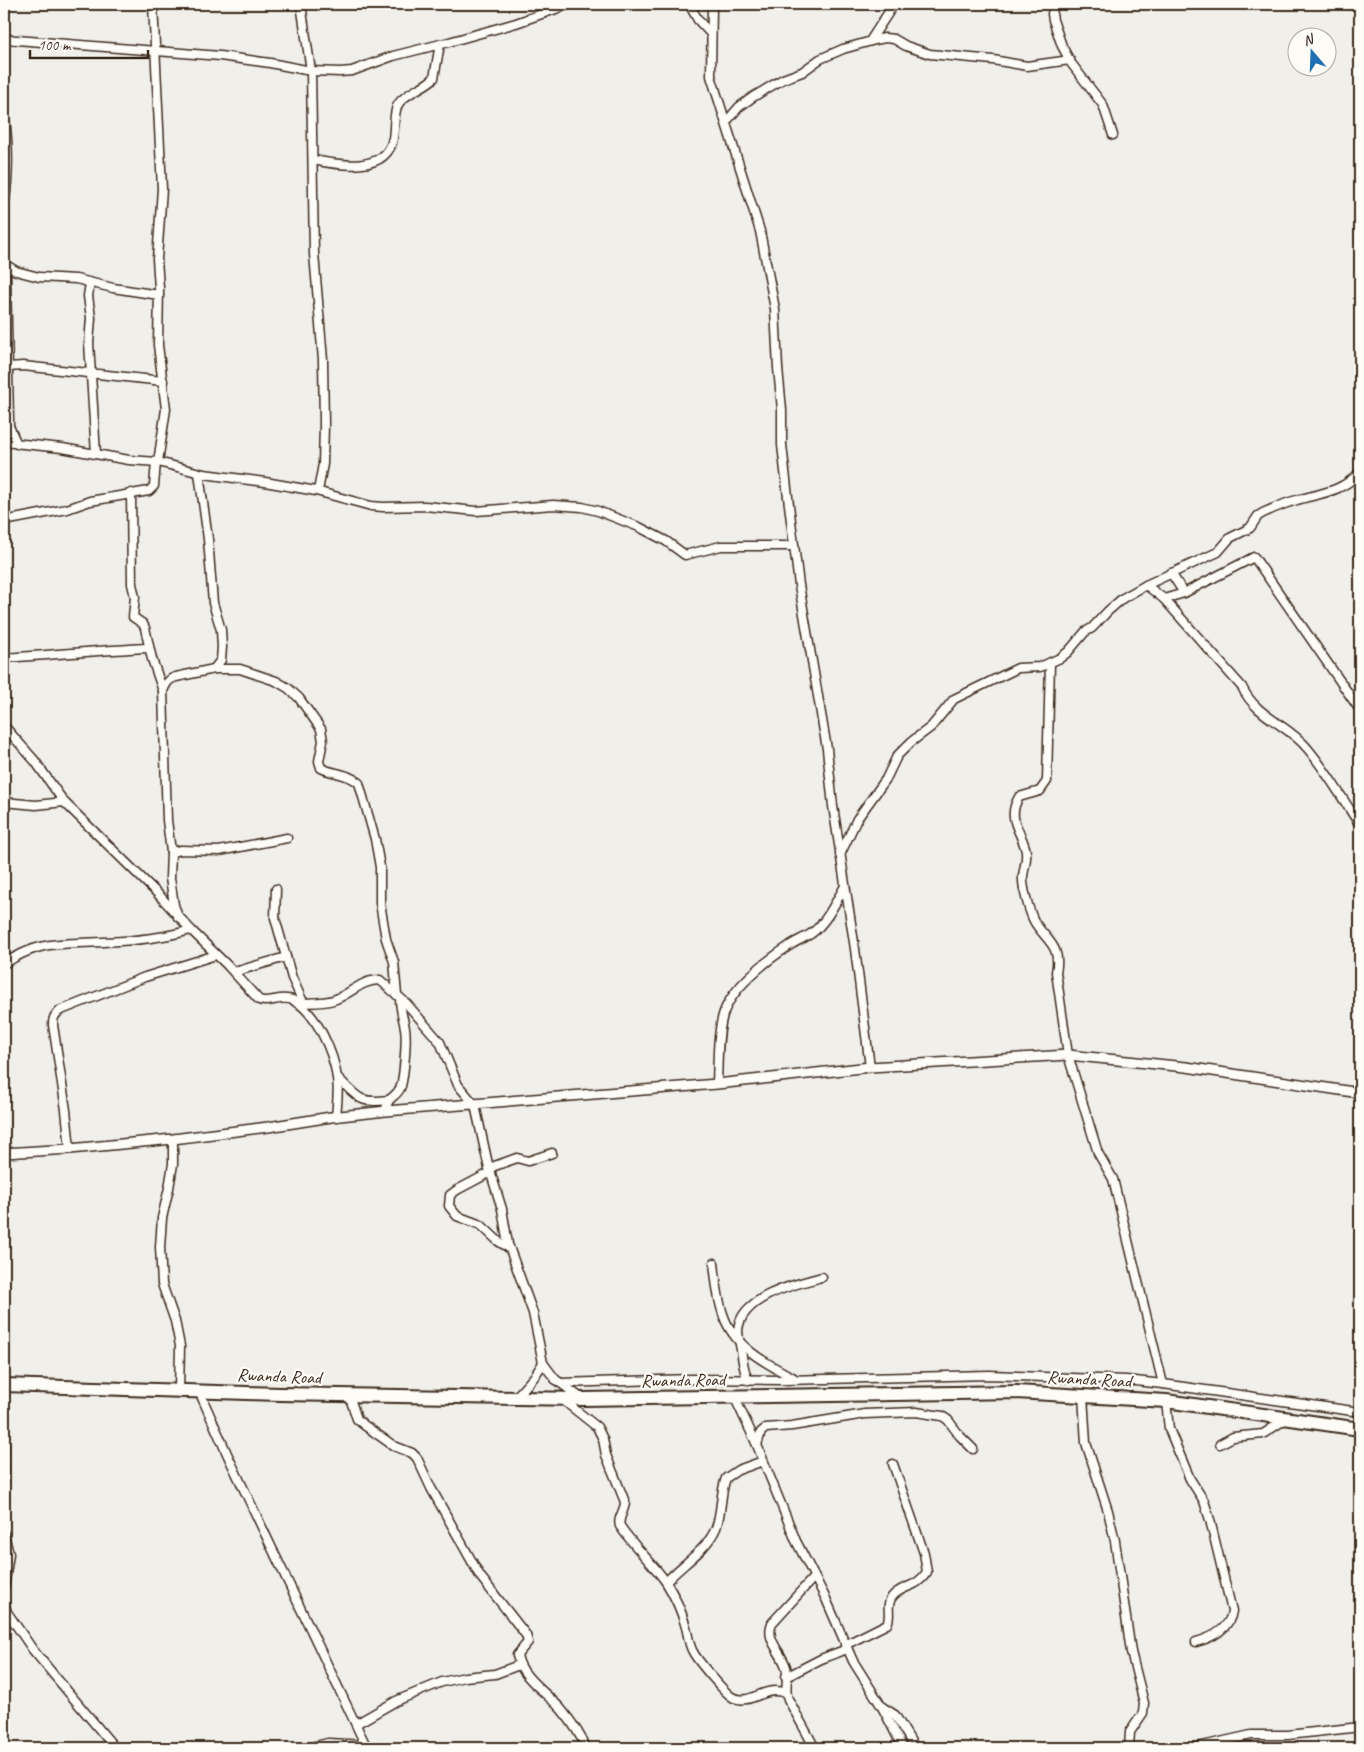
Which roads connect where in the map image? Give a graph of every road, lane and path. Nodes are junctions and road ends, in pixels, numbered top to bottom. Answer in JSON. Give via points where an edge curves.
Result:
{"nodes":[{"id":1,"x":153,"y":4,"type":"edge"},
{"id":2,"x":301,"y":4,"type":"edge"},
{"id":3,"x":570,"y":4,"type":"edge"},
{"id":4,"x":689,"y":4,"type":"edge"},
{"id":5,"x":712,"y":4,"type":"edge"},
{"id":6,"x":894,"y":4,"type":"edge"},
{"id":7,"x":1054,"y":4,"type":"edge"},
{"id":8,"x":1347,"y":4,"type":"edge"},
{"id":9,"x":1360,"y":6,"type":"edge"},
{"id":10,"x":711,"y":34,"type":"junction"},
{"id":11,"x":4,"y":39,"type":"edge"},
{"id":12,"x":870,"y":41,"type":"junction"},
{"id":13,"x":440,"y":44,"type":"junction"},
{"id":14,"x":154,"y":50,"type":"junction"},
{"id":15,"x":1070,"y":60,"type":"junction"},
{"id":16,"x":311,"y":71,"type":"junction"},
{"id":17,"x":4,"y":113,"type":"edge"},
{"id":18,"x":726,"y":122,"type":"junction"},
{"id":19,"x":1113,"y":135,"type":"dead end"},
{"id":20,"x":313,"y":160,"type":"junction"},
{"id":21,"x":4,"y":207,"type":"edge"},
{"id":22,"x":4,"y":250,"type":"edge"},
{"id":23,"x":6,"y":265,"type":"junction"},
{"id":24,"x":90,"y":284,"type":"junction"},
{"id":25,"x":159,"y":294,"type":"junction"},
{"id":26,"x":8,"y":367,"type":"junction"},
{"id":27,"x":90,"y":373,"type":"junction"},
{"id":28,"x":163,"y":381,"type":"junction"},
{"id":29,"x":9,"y":426,"type":"junction"},
{"id":30,"x":4,"y":435,"type":"edge"},
{"id":31,"x":4,"y":442,"type":"edge"},
{"id":32,"x":17,"y":444,"type":"junction"},
{"id":33,"x":96,"y":454,"type":"junction"},
{"id":34,"x":157,"y":462,"type":"junction"},
{"id":35,"x":1360,"y":472,"type":"edge"},
{"id":36,"x":199,"y":473,"type":"junction"},
{"id":37,"x":318,"y":491,"type":"junction"},
{"id":38,"x":130,"y":493,"type":"junction"},
{"id":39,"x":4,"y":521,"type":"edge"},
{"id":40,"x":794,"y":546,"type":"junction"},
{"id":41,"x":1171,"y":573,"type":"junction"},
{"id":42,"x":1146,"y":585,"type":"junction"},
{"id":43,"x":1184,"y":593,"type":"junction"},
{"id":44,"x":1164,"y":599,"type":"junction"},
{"id":45,"x":150,"y":648,"type":"junction"},
{"id":46,"x":4,"y":658,"type":"edge"},
{"id":47,"x":1050,"y":663,"type":"junction"},
{"id":48,"x":214,"y":669,"type":"junction"},
{"id":49,"x":164,"y":691,"type":"junction"},
{"id":50,"x":1360,"y":710,"type":"edge"},
{"id":51,"x":4,"y":726,"type":"edge"},
{"id":52,"x":4,"y":802,"type":"edge"},
{"id":53,"x":64,"y":802,"type":"junction"},
{"id":54,"x":1360,"y":825,"type":"edge"},
{"id":55,"x":287,"y":838,"type":"dead end"},
{"id":56,"x":171,"y":852,"type":"junction"},
{"id":57,"x":840,"y":854,"type":"junction"},
{"id":58,"x":845,"y":886,"type":"junction"},
{"id":59,"x":276,"y":889,"type":"dead end"},
{"id":60,"x":178,"y":917,"type":"junction"},
{"id":61,"x":191,"y":930,"type":"junction"},
{"id":62,"x":216,"y":955,"type":"junction"},
{"id":63,"x":286,"y":957,"type":"junction"},
{"id":64,"x":4,"y":964,"type":"edge"},
{"id":65,"x":234,"y":972,"type":"junction"},
{"id":66,"x":398,"y":996,"type":"junction"},
{"id":67,"x":300,"y":1002,"type":"junction"},
{"id":68,"x":1068,"y":1055,"type":"junction"},
{"id":69,"x":870,"y":1067,"type":"junction"},
{"id":70,"x":337,"y":1077,"type":"junction"},
{"id":71,"x":717,"y":1084,"type":"junction"},
{"id":72,"x":1360,"y":1094,"type":"edge"},
{"id":73,"x":388,"y":1100,"type":"junction"},
{"id":74,"x":475,"y":1105,"type":"junction"},
{"id":75,"x":386,"y":1111,"type":"junction"},
{"id":76,"x":336,"y":1116,"type":"junction"},
{"id":77,"x":173,"y":1139,"type":"junction"},
{"id":78,"x":70,"y":1149,"type":"junction"},
{"id":79,"x":4,"y":1153,"type":"edge"},
{"id":80,"x":552,"y":1153,"type":"dead end"},
{"id":81,"x":490,"y":1170,"type":"junction"},
{"id":82,"x":509,"y":1248,"type":"junction"},
{"id":83,"x":714,"y":1263,"type":"dead end"},
{"id":84,"x":822,"y":1277,"type":"dead end"},
{"id":85,"x":740,"y":1342,"type":"junction"},
{"id":86,"x":543,"y":1362,"type":"junction"},
{"id":87,"x":795,"y":1379,"type":"junction"},
{"id":88,"x":748,"y":1380,"type":"junction"},
{"id":89,"x":561,"y":1383,"type":"junction"},
{"id":90,"x":1163,"y":1384,"type":"junction"},
{"id":91,"x":4,"y":1385,"type":"edge"},
{"id":92,"x":179,"y":1390,"type":"junction"},
{"id":93,"x":199,"y":1391,"type":"junction"},
{"id":94,"x":349,"y":1395,"type":"junction"},
{"id":95,"x":734,"y":1396,"type":"junction"},
{"id":96,"x":1083,"y":1396,"type":"junction"},
{"id":97,"x":515,"y":1398,"type":"junction"},
{"id":98,"x":562,"y":1398,"type":"junction"},
{"id":99,"x":583,"y":1399,"type":"junction"},
{"id":100,"x":1166,"y":1401,"type":"junction"},
{"id":101,"x":1359,"y":1411,"type":"edge"},
{"id":102,"x":1286,"y":1419,"type":"junction"},
{"id":103,"x":1360,"y":1429,"type":"edge"},
{"id":104,"x":4,"y":1444,"type":"edge"},
{"id":105,"x":1220,"y":1444,"type":"dead end"},
{"id":106,"x":757,"y":1445,"type":"junction"},
{"id":107,"x":973,"y":1449,"type":"dead end"},
{"id":108,"x":763,"y":1461,"type":"junction"},
{"id":109,"x":893,"y":1464,"type":"dead end"},
{"id":110,"x":4,"y":1482,"type":"edge"},
{"id":111,"x":4,"y":1534,"type":"edge"},
{"id":112,"x":814,"y":1577,"type":"junction"},
{"id":113,"x":666,"y":1582,"type":"junction"},
{"id":114,"x":4,"y":1588,"type":"edge"},
{"id":115,"x":4,"y":1603,"type":"edge"},
{"id":116,"x":1196,"y":1642,"type":"dead end"},
{"id":117,"x":846,"y":1647,"type":"junction"},
{"id":118,"x":520,"y":1665,"type":"junction"},
{"id":119,"x":786,"y":1677,"type":"junction"},
{"id":120,"x":786,"y":1693,"type":"junction"},
{"id":121,"x":882,"y":1707,"type":"junction"},
{"id":122,"x":356,"y":1724,"type":"junction"},
{"id":123,"x":1360,"y":1726,"type":"edge"},
{"id":124,"x":366,"y":1746,"type":"edge"},
{"id":125,"x":115,"y":1748,"type":"edge"},
{"id":126,"x":306,"y":1748,"type":"edge"},
{"id":127,"x":586,"y":1748,"type":"edge"},
{"id":128,"x":815,"y":1748,"type":"edge"},
{"id":129,"x":903,"y":1748,"type":"edge"},
{"id":130,"x":915,"y":1748,"type":"edge"},
{"id":131,"x":1130,"y":1748,"type":"edge"},
{"id":132,"x":1193,"y":1748,"type":"edge"}],
"edges":[{"from":1,"to":14,"type":"street"},
{"from":2,"to":16,"type":"street"},
{"from":3,"to":13,"type":"street"},
{"from":4,"to":10,"type":"street"},
{"from":5,"to":10,"type":"street"},
{"from":6,"to":12,"type":"street"},
{"from":7,"to":15,"type":"street","via":[[1053,20]]},
{"from":8,"to":9,"type":"street"},
{"from":10,"to":18,"type":"street","via":[[710,70]]},
{"from":11,"to":14,"type":"street"},
{"from":12,"to":15,"type":"street","via":[[894,39],[930,54],[1027,66]]},
{"from":12,"to":18,"type":"street","via":[[830,55],[778,82],[739,107]]},
{"from":13,"to":16,"type":"street","via":[[352,71]]},
{"from":13,"to":20,"type":"street","via":[[434,78],[400,102],[396,109],[391,146],[379,159],[355,165]]},
{"from":14,"to":16,"type":"street","via":[[228,57]]},
{"from":14,"to":25,"type":"street","via":[[162,189],[157,259]]},
{"from":15,"to":19,"type":"street","via":[[1103,105]]},
{"from":16,"to":20,"type":"street"},
{"from":17,"to":21,"type":"street","via":[[8,180]]},
{"from":18,"to":40,"type":"street","via":[[760,231],[775,309],[782,445]]},
{"from":20,"to":37,"type":"street","via":[[314,254],[323,360],[324,425],[323,464]]},
{"from":22,"to":23,"type":"street"},
{"from":23,"to":24,"type":"street","via":[[39,277],[76,279]]},
{"from":23,"to":26,"type":"street"},
{"from":24,"to":25,"type":"street"},
{"from":24,"to":27,"type":"street"},
{"from":25,"to":28,"type":"street","via":[[158,345]]},
{"from":26,"to":27,"type":"street"},
{"from":26,"to":29,"type":"street"},
{"from":27,"to":28,"type":"street"},
{"from":27,"to":33,"type":"street"},
{"from":28,"to":34,"type":"street","via":[[166,409]]},
{"from":29,"to":30,"type":"street"},
{"from":29,"to":32,"type":"street"},
{"from":31,"to":32,"type":"street"},
{"from":32,"to":33,"type":"street"},
{"from":33,"to":34,"type":"street"},
{"from":34,"to":36,"type":"street"},
{"from":34,"to":38,"type":"street","via":[[152,489]]},
{"from":35,"to":41,"type":"street","via":[[1337,490],[1263,513],[1250,528],[1230,538],[1219,552]]},
{"from":36,"to":37,"type":"street"},
{"from":36,"to":48,"type":"street","via":[[213,603],[221,630],[221,660]]},
{"from":37,"to":40,"type":"street","via":[[383,507],[425,506],[476,511],[553,505],[582,507],[639,527],[685,555],[721,546]]},
{"from":38,"to":39,"type":"street"},
{"from":38,"to":45,"type":"street","via":[[132,584],[136,597],[133,617],[144,626]]},
{"from":40,"to":57,"type":"street","via":[[827,749]]},
{"from":41,"to":42,"type":"street"},
{"from":41,"to":43,"type":"street"},
{"from":42,"to":44,"type":"street"},
{"from":42,"to":47,"type":"street","via":[[1110,609],[1064,656]]},
{"from":43,"to":44,"type":"street"},
{"from":43,"to":50,"type":"street","via":[[1254,557]]},
{"from":44,"to":54,"type":"street","via":[[1262,713],[1295,735],[1308,749]]},
{"from":45,"to":46,"type":"street"},
{"from":45,"to":49,"type":"street"},
{"from":47,"to":57,"type":"street","via":[[1018,668],[954,699],[932,727],[897,756],[886,779],[857,819]]},
{"from":47,"to":68,"type":"street","via":[[1047,781],[1040,791],[1019,797],[1014,819],[1026,852],[1023,884],[1034,921],[1048,937],[1058,963],[1056,980]]},
{"from":48,"to":49,"type":"street","via":[[171,678]]},
{"from":48,"to":66,"type":"street","via":[[240,669],[288,688],[299,698],[320,729],[323,741],[319,761],[321,768],[358,783],[375,839],[380,867],[380,903],[394,962]]},
{"from":49,"to":56,"type":"street","via":[[167,820]]},
{"from":51,"to":53,"type":"street","via":[[35,761]]},
{"from":52,"to":53,"type":"street","via":[[36,805]]},
{"from":53,"to":60,"type":"street"},
{"from":55,"to":56,"type":"street","via":[[220,851]]},
{"from":56,"to":60,"type":"street","via":[[171,888]]},
{"from":57,"to":58,"type":"street"},
{"from":58,"to":69,"type":"street"},
{"from":58,"to":71,"type":"street","via":[[812,933],[764,965],[732,998],[720,1030]]},
{"from":59,"to":63,"type":"street","via":[[274,912]]},
{"from":60,"to":61,"type":"street"},
{"from":61,"to":62,"type":"street"},
{"from":61,"to":64,"type":"street","via":[[121,941],[51,944],[22,952]]},
{"from":62,"to":65,"type":"street"},
{"from":62,"to":78,"type":"street","via":[[145,977],[55,1014],[53,1025]]},
{"from":63,"to":65,"type":"street"},
{"from":63,"to":67,"type":"street"},
{"from":65,"to":67,"type":"street","via":[[259,1000],[280,998]]},
{"from":66,"to":67,"type":"street","via":[[380,980],[372,980],[335,1000]]},
{"from":66,"to":73,"type":"street","via":[[406,1034],[403,1075],[401,1088]]},
{"from":66,"to":74,"type":"street","via":[[440,1042],[458,1085]]},
{"from":67,"to":70,"type":"street","via":[[324,1038]]},
{"from":68,"to":69,"type":"street"},
{"from":68,"to":72,"type":"street","via":[[1186,1067]]},
{"from":68,"to":90,"type":"street","via":[[1098,1153],[1113,1179]]},
{"from":69,"to":71,"type":"street"},
{"from":70,"to":73,"type":"street","via":[[364,1101]]},
{"from":70,"to":76,"type":"street"},
{"from":71,"to":74,"type":"street"},
{"from":73,"to":75,"type":"street"},
{"from":74,"to":75,"type":"street"},
{"from":74,"to":81,"type":"street"},
{"from":75,"to":76,"type":"street"},
{"from":76,"to":77,"type":"street"},
{"from":77,"to":78,"type":"street"},
{"from":77,"to":92,"type":"street","via":[[173,1164],[162,1218],[160,1247],[162,1284],[180,1346]]},
{"from":78,"to":79,"type":"street"},
{"from":80,"to":81,"type":"street","via":[[528,1161],[517,1158]]},
{"from":81,"to":82,"type":"street"},
{"from":81,"to":82,"type":"street","via":[[450,1195],[449,1206],[457,1216],[482,1225]]},
{"from":82,"to":86,"type":"street","via":[[533,1313]]},
{"from":83,"to":85,"type":"street","via":[[723,1315]]},
{"from":84,"to":85,"type":"street","via":[[772,1293],[754,1303],[738,1330]]},
{"from":85,"to":87,"type":"street","via":[[768,1365]]},
{"from":85,"to":88,"type":"street","via":[[743,1370]]},
{"from":86,"to":89,"type":"street"},
{"from":86,"to":97,"type":"street"},
{"from":87,"to":88,"type":"street"},
{"from":87,"to":90,"type":"street","via":[[989,1375]]},
{"from":88,"to":89,"type":"street"},
{"from":89,"to":99,"type":"street"},
{"from":90,"to":101,"type":"street"},
{"from":91,"to":92,"type":"highway","name":"Rwanda Road"},
{"from":92,"to":93,"type":"highway","name":"Rwanda Road"},
{"from":93,"to":94,"type":"highway","name":"Rwanda Road"},
{"from":93,"to":122,"type":"street"},
{"from":94,"to":97,"type":"highway","name":"Rwanda Road"},
{"from":94,"to":118,"type":"street","via":[[357,1419],[417,1458],[480,1576],[526,1635],[528,1642],[517,1655]]},
{"from":95,"to":96,"type":"highway","name":"Rwanda Road","via":[[984,1392]]},
{"from":95,"to":99,"type":"highway","name":"Rwanda Road"},
{"from":95,"to":106,"type":"street"},
{"from":96,"to":100,"type":"highway","name":"Rwanda Road"},
{"from":96,"to":131,"type":"street","via":[[1086,1443],[1115,1541],[1131,1652],[1144,1702],[1142,1713],[1130,1732]]},
{"from":97,"to":98,"type":"highway","name":"Rwanda Road"},
{"from":98,"to":99,"type":"highway","name":"Rwanda Road"},
{"from":98,"to":113,"type":"street","via":[[593,1422],[601,1433],[606,1455],[625,1502],[618,1521],[620,1526]]},
{"from":100,"to":102,"type":"highway","name":"Rwanda Road"},
{"from":100,"to":116,"type":"street","via":[[1170,1433],[1210,1520],[1232,1611],[1230,1620],[1216,1634]]},
{"from":102,"to":103,"type":"highway","name":"Rwanda Road"},
{"from":102,"to":105,"type":"street","via":[[1263,1434],[1233,1437]]},
{"from":104,"to":110,"type":"street"},
{"from":106,"to":107,"type":"street","via":[[761,1432],[766,1428],[865,1414],[916,1412],[942,1416]]},
{"from":106,"to":108,"type":"street"},
{"from":108,"to":112,"type":"street"},
{"from":108,"to":113,"type":"street","via":[[726,1478],[712,1534]]},
{"from":109,"to":117,"type":"street","via":[[924,1553],[927,1572],[916,1584],[891,1598],[887,1624]]},
{"from":111,"to":114,"type":"street","via":[[9,1554]]},
{"from":112,"to":117,"type":"street"},
{"from":112,"to":119,"type":"street","via":[[769,1630]]},
{"from":113,"to":120,"type":"street","via":[[683,1618],[691,1649],[730,1696],[743,1700],[774,1690]]},
{"from":115,"to":125,"type":"street","via":[[6,1612],[33,1650]]},
{"from":117,"to":119,"type":"street"},
{"from":117,"to":121,"type":"street"},
{"from":118,"to":122,"type":"street","via":[[495,1674],[442,1682],[396,1701]]},
{"from":118,"to":127,"type":"street","via":[[570,1720]]},
{"from":119,"to":120,"type":"street"},
{"from":120,"to":128,"type":"street"},
{"from":121,"to":129,"type":"street"},
{"from":121,"to":130,"type":"street","via":[[895,1715]]},
{"from":122,"to":124,"type":"street"},
{"from":123,"to":132,"type":"street","via":[[1288,1736],[1251,1735]]},
{"from":124,"to":126,"type":"street","via":[[328,1743]]}]}
